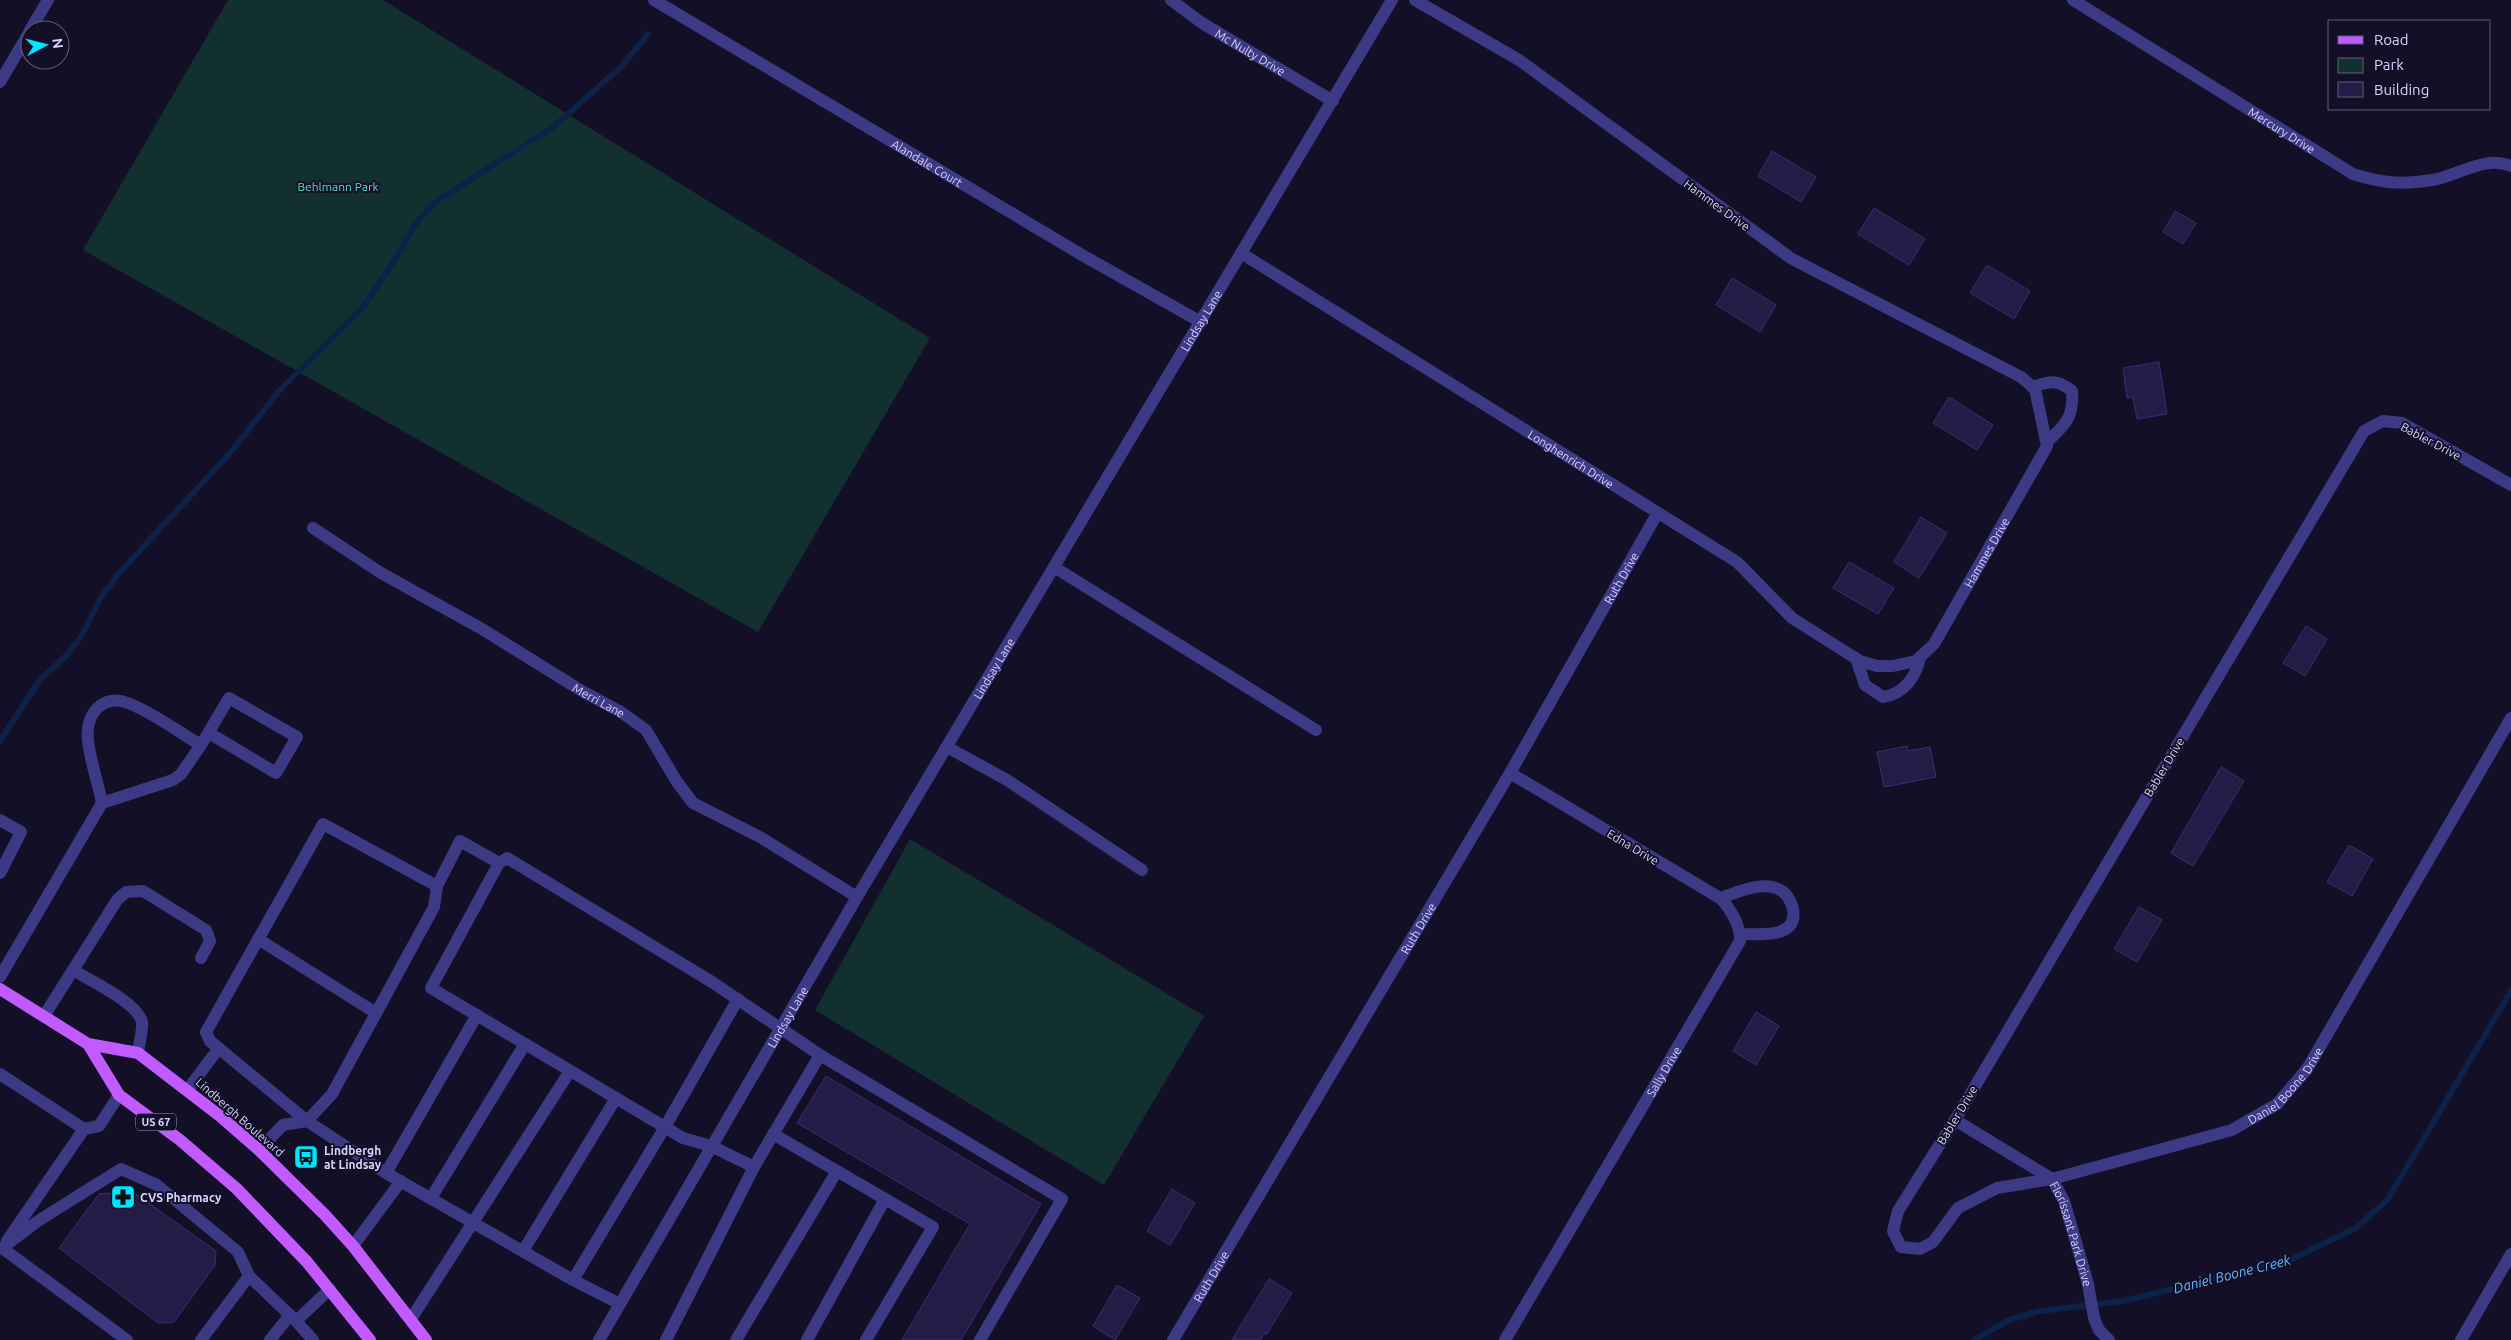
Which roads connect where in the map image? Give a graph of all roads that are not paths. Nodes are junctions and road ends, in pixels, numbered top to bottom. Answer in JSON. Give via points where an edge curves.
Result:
{"nodes":[{"id":1,"x":48,"y":0,"type":"edge"},
{"id":2,"x":654,"y":0,"type":"edge"},
{"id":3,"x":1171,"y":0,"type":"edge"},
{"id":4,"x":1392,"y":0,"type":"edge"},
{"id":5,"x":1415,"y":0,"type":"edge"},
{"id":6,"x":2073,"y":0,"type":"edge"},
{"id":7,"x":36,"y":20,"type":"edge"},
{"id":8,"x":20,"y":47,"type":"edge"},
{"id":9,"x":0,"y":82,"type":"edge"},
{"id":10,"x":1333,"y":101,"type":"junction"},
{"id":11,"x":2511,"y":166,"type":"edge"},
{"id":12,"x":1241,"y":253,"type":"junction"},
{"id":13,"x":1201,"y":322,"type":"junction"},
{"id":14,"x":2032,"y":387,"type":"junction"},
{"id":15,"x":2047,"y":442,"type":"junction"},
{"id":16,"x":2511,"y":485,"type":"edge"},
{"id":17,"x":1657,"y":514,"type":"junction"},
{"id":18,"x":313,"y":528,"type":"dead end"},
{"id":19,"x":1054,"y":567,"type":"junction"},
{"id":20,"x":1920,"y":657,"type":"junction"},
{"id":21,"x":1856,"y":658,"type":"junction"},
{"id":22,"x":1892,"y":666,"type":"joint"},
{"id":23,"x":2511,"y":718,"type":"edge"},
{"id":24,"x":1316,"y":730,"type":"dead end"},
{"id":25,"x":209,"y":733,"type":"junction"},
{"id":26,"x":201,"y":745,"type":"junction"},
{"id":27,"x":947,"y":746,"type":"junction"},
{"id":28,"x":1510,"y":773,"type":"junction"},
{"id":29,"x":102,"y":803,"type":"junction"},
{"id":30,"x":0,"y":820,"type":"edge"},
{"id":31,"x":499,"y":862,"type":"junction"},
{"id":32,"x":1142,"y":870,"type":"dead end"},
{"id":33,"x":0,"y":873,"type":"edge"},
{"id":34,"x":437,"y":886,"type":"junction"},
{"id":35,"x":858,"y":897,"type":"junction"},
{"id":36,"x":1720,"y":898,"type":"junction"},
{"id":37,"x":1740,"y":934,"type":"junction"},
{"id":38,"x":258,"y":938,"type":"junction"},
{"id":39,"x":201,"y":958,"type":"dead end"},
{"id":40,"x":73,"y":970,"type":"junction"},
{"id":41,"x":0,"y":977,"type":"edge"},
{"id":42,"x":0,"y":989,"type":"edge"},
{"id":43,"x":738,"y":999,"type":"junction"},
{"id":44,"x":376,"y":1013,"type":"junction"},
{"id":45,"x":477,"y":1015,"type":"junction"},
{"id":46,"x":44,"y":1016,"type":"junction"},
{"id":47,"x":780,"y":1028,"type":"junction"},
{"id":48,"x":88,"y":1044,"type":"junction"},
{"id":49,"x":525,"y":1044,"type":"junction"},
{"id":50,"x":219,"y":1048,"type":"junction"},
{"id":51,"x":138,"y":1053,"type":"junction"},
{"id":52,"x":820,"y":1055,"type":"junction"},
{"id":53,"x":570,"y":1071,"type":"junction"},
{"id":54,"x":0,"y":1074,"type":"edge"},
{"id":55,"x":188,"y":1089,"type":"junction"},
{"id":56,"x":119,"y":1095,"type":"junction"},
{"id":57,"x":616,"y":1098,"type":"junction"},
{"id":58,"x":1955,"y":1120,"type":"junction"},
{"id":59,"x":307,"y":1121,"type":"junction"},
{"id":60,"x":665,"y":1127,"type":"junction"},
{"id":61,"x":84,"y":1129,"type":"junction"},
{"id":62,"x":773,"y":1134,"type":"junction"},
{"id":63,"x":711,"y":1146,"type":"junction"},
{"id":64,"x":260,"y":1150,"type":"junction"},
{"id":65,"x":754,"y":1167,"type":"junction"},
{"id":66,"x":837,"y":1171,"type":"junction"},
{"id":67,"x":386,"y":1172,"type":"junction"},
{"id":68,"x":2052,"y":1179,"type":"junction"},
{"id":69,"x":401,"y":1181,"type":"junction"},
{"id":70,"x":431,"y":1198,"type":"junction"},
{"id":71,"x":885,"y":1199,"type":"junction"},
{"id":72,"x":472,"y":1222,"type":"junction"},
{"id":73,"x":353,"y":1246,"type":"junction"},
{"id":74,"x":1901,"y":1247,"type":"joint"},
{"id":75,"x":1,"y":1250,"type":"edge"},
{"id":76,"x":523,"y":1251,"type":"junction"},
{"id":77,"x":2511,"y":1254,"type":"edge"},
{"id":78,"x":249,"y":1276,"type":"junction"},
{"id":79,"x":573,"y":1280,"type":"junction"},
{"id":80,"x":330,"y":1289,"type":"junction"},
{"id":81,"x":620,"y":1304,"type":"junction"},
{"id":82,"x":293,"y":1318,"type":"junction"},
{"id":83,"x":411,"y":1319,"type":"junction"},
{"id":84,"x":127,"y":1340,"type":"edge"},
{"id":85,"x":201,"y":1340,"type":"edge"},
{"id":86,"x":270,"y":1340,"type":"edge"},
{"id":87,"x":313,"y":1340,"type":"edge"},
{"id":88,"x":370,"y":1340,"type":"edge"},
{"id":89,"x":426,"y":1340,"type":"edge"},
{"id":90,"x":599,"y":1340,"type":"edge"},
{"id":91,"x":666,"y":1340,"type":"edge"},
{"id":92,"x":736,"y":1340,"type":"edge"},
{"id":93,"x":807,"y":1340,"type":"edge"},
{"id":94,"x":866,"y":1340,"type":"edge"},
{"id":95,"x":980,"y":1340,"type":"edge"},
{"id":96,"x":1173,"y":1340,"type":"edge"},
{"id":97,"x":1505,"y":1340,"type":"edge"},
{"id":98,"x":2109,"y":1340,"type":"edge"},
{"id":99,"x":2460,"y":1340,"type":"edge"}],
"edges":[{"from":1,"to":7,"type":"street"},
{"from":2,"to":13,"type":"street","name":"Alandale Court","via":[[1082,255]]},
{"from":3,"to":10,"type":"street","name":"Mc Nulty Drive","via":[[1202,23]]},
{"from":4,"to":10,"type":"street","name":"Lindsay Lane"},
{"from":5,"to":14,"type":"street","name":"Hammes Drive","via":[[1519,60],[1792,259],[2021,377]]},
{"from":6,"to":11,"type":"street","name":"Mercury Drive","via":[[2352,174],[2378,182],[2406,184],[2435,180],[2484,164]]},
{"from":8,"to":9,"type":"street"},
{"from":10,"to":12,"type":"street","name":"Lindsay Lane"},
{"from":12,"to":13,"type":"street","name":"Lindsay Lane"},
{"from":12,"to":17,"type":"street","name":"Longhenrich Drive"},
{"from":13,"to":19,"type":"street","name":"Lindsay Lane"},
{"from":14,"to":15,"type":"street"},
{"from":14,"to":15,"type":"street","name":"Hammes Drive","via":[[2048,382],[2062,383],[2072,391],[2069,420]]},
{"from":15,"to":20,"type":"street","name":"Hammes Drive","via":[[2044,453],[1939,636]]},
{"from":16,"to":58,"type":"street","name":"Babler Drive","via":[[2402,423],[2384,421],[2364,431]]},
{"from":17,"to":21,"type":"street","name":"Longhenrich Drive","via":[[1737,562],[1792,618]]},
{"from":17,"to":28,"type":"street","name":"Ruth Drive"},
{"from":18,"to":35,"type":"street","name":"Merri Lane","via":[[381,573],[621,712],[646,730],[692,803],[760,837]]},
{"from":19,"to":24,"type":"street"},
{"from":19,"to":27,"type":"street","name":"Lindsay Lane"},
{"from":20,"to":21,"type":"street","name":"Hammes Drive","via":[[1918,668],[1903,690],[1883,697],[1865,685]]},
{"from":20,"to":22,"type":"street","name":"Hammes Drive","via":[[1916,661]]},
{"from":21,"to":22,"type":"street","name":"Longhenrich Drive","via":[[1878,666]]},
{"from":23,"to":68,"type":"street","name":"Daniel Boone Drive","via":[[2307,1069],[2278,1104],[2232,1130]]},
{"from":25,"to":25,"type":"street","via":[[229,698],[297,737],[276,773]]},
{"from":25,"to":26,"type":"street"},
{"from":26,"to":29,"type":"street","via":[[173,780]]},
{"from":26,"to":29,"type":"street","via":[[129,704],[110,701],[102,704],[91,714],[88,740]]},
{"from":27,"to":32,"type":"street","via":[[1007,780]]},
{"from":27,"to":35,"type":"street","name":"Lindsay Lane"},
{"from":28,"to":36,"type":"street","name":"Edna Drive"},
{"from":28,"to":96,"type":"street","name":"Ruth Drive"},
{"from":29,"to":41,"type":"street"},
{"from":30,"to":33,"type":"street","via":[[21,832]]},
{"from":31,"to":34,"type":"street","via":[[460,841]]},
{"from":31,"to":43,"type":"street","via":[[507,858]]},
{"from":31,"to":45,"type":"street","via":[[432,988]]},
{"from":34,"to":38,"type":"street","via":[[323,824]]},
{"from":34,"to":44,"type":"street","via":[[434,907]]},
{"from":35,"to":47,"type":"street","name":"Lindsay Lane"},
{"from":36,"to":37,"type":"street","name":"Edna Drive","via":[[1728,906]]},
{"from":36,"to":37,"type":"street","via":[[1750,888],[1768,887],[1781,890],[1791,902],[1793,919],[1788,928],[1778,933]]},
{"from":37,"to":97,"type":"street","name":"Sally Drive","via":[[1740,941]]},
{"from":38,"to":44,"type":"street"},
{"from":38,"to":50,"type":"street","via":[[206,1032],[210,1041]]},
{"from":39,"to":40,"type":"street","via":[[210,941],[206,930],[154,896],[137,890],[126,892],[117,900]]},
{"from":40,"to":46,"type":"street"},
{"from":40,"to":51,"type":"street","via":[[136,1011],[142,1028]]},
{"from":42,"to":46,"type":"main road","name":"Lindbergh Boulevard","number":"US 67"},
{"from":43,"to":47,"type":"street"},
{"from":43,"to":60,"type":"street"},
{"from":44,"to":59,"type":"street","via":[[332,1094]]},
{"from":45,"to":49,"type":"street"},
{"from":45,"to":67,"type":"street"},
{"from":46,"to":48,"type":"main road","name":"Lindbergh Boulevard","number":"US 67"},
{"from":47,"to":52,"type":"street"},
{"from":47,"to":63,"type":"street","name":"Lindsay Lane"},
{"from":48,"to":51,"type":"main road","name":"Lindbergh Boulevard","number":"US 67"},
{"from":48,"to":56,"type":"main road","name":"Lindbergh Boulevard","number":"US 67"},
{"from":49,"to":53,"type":"street"},
{"from":49,"to":70,"type":"street"},
{"from":50,"to":55,"type":"street"},
{"from":50,"to":59,"type":"street"},
{"from":51,"to":55,"type":"main road","name":"Lindbergh Boulevard","number":"US 67"},
{"from":52,"to":62,"type":"street"},
{"from":52,"to":95,"type":"street","via":[[1062,1200]]},
{"from":53,"to":57,"type":"street"},
{"from":53,"to":72,"type":"street"},
{"from":54,"to":61,"type":"street"},
{"from":55,"to":64,"type":"main road","name":"Lindbergh Boulevard","number":"US 67"},
{"from":56,"to":61,"type":"street","via":[[99,1126]]},
{"from":56,"to":80,"type":"main road","name":"Lindbergh Boulevard","number":"US 67","via":[[180,1140],[237,1189]]},
{"from":57,"to":60,"type":"street"},
{"from":57,"to":76,"type":"street"},
{"from":58,"to":68,"type":"street","name":"Florissant Park Drive"},
{"from":58,"to":74,"type":"street","name":"Babler Drive","via":[[1898,1210],[1893,1231]]},
{"from":59,"to":64,"type":"street","via":[[283,1125]]},
{"from":59,"to":67,"type":"street"},
{"from":60,"to":63,"type":"street","via":[[683,1138]]},
{"from":60,"to":79,"type":"street"},
{"from":61,"to":75,"type":"street"},
{"from":62,"to":65,"type":"street"},
{"from":62,"to":66,"type":"street"},
{"from":63,"to":65,"type":"street"},
{"from":63,"to":81,"type":"street","name":"Lindsay Lane"},
{"from":64,"to":73,"type":"main road","name":"Lindbergh Boulevard","number":"US 67"},
{"from":65,"to":91,"type":"street"},
{"from":66,"to":71,"type":"street"},
{"from":66,"to":92,"type":"street"},
{"from":67,"to":69,"type":"street"},
{"from":68,"to":74,"type":"street","name":"Daniel Boone Drive","via":[[1997,1188],[1958,1208],[1933,1242],[1920,1249]]},
{"from":68,"to":98,"type":"street","name":"Florissant Park Drive","via":[[2064,1201],[2088,1284],[2094,1318],[2099,1330]]},
{"from":69,"to":70,"type":"street"},
{"from":69,"to":73,"type":"street"},
{"from":70,"to":72,"type":"street"},
{"from":71,"to":93,"type":"street"},
{"from":71,"to":94,"type":"street","via":[[932,1227]]},
{"from":72,"to":76,"type":"street"},
{"from":72,"to":83,"type":"street"},
{"from":73,"to":83,"type":"main road","name":"Lindbergh Boulevard","number":"US 67"},
{"from":75,"to":78,"type":"street","via":[[38,1221],[121,1169],[157,1185],[238,1252]]},
{"from":75,"to":84,"type":"street"},
{"from":76,"to":79,"type":"street"},
{"from":77,"to":99,"type":"street"},
{"from":78,"to":82,"type":"street"},
{"from":78,"to":85,"type":"street"},
{"from":79,"to":81,"type":"street"},
{"from":80,"to":82,"type":"street"},
{"from":80,"to":88,"type":"main road","name":"Lindbergh Boulevard","number":"US 67"},
{"from":81,"to":90,"type":"street","name":"Lindsay Lane"},
{"from":82,"to":86,"type":"street"},
{"from":82,"to":87,"type":"street"},
{"from":83,"to":89,"type":"main road","name":"Lindbergh Boulevard","number":"US 67"}]}
